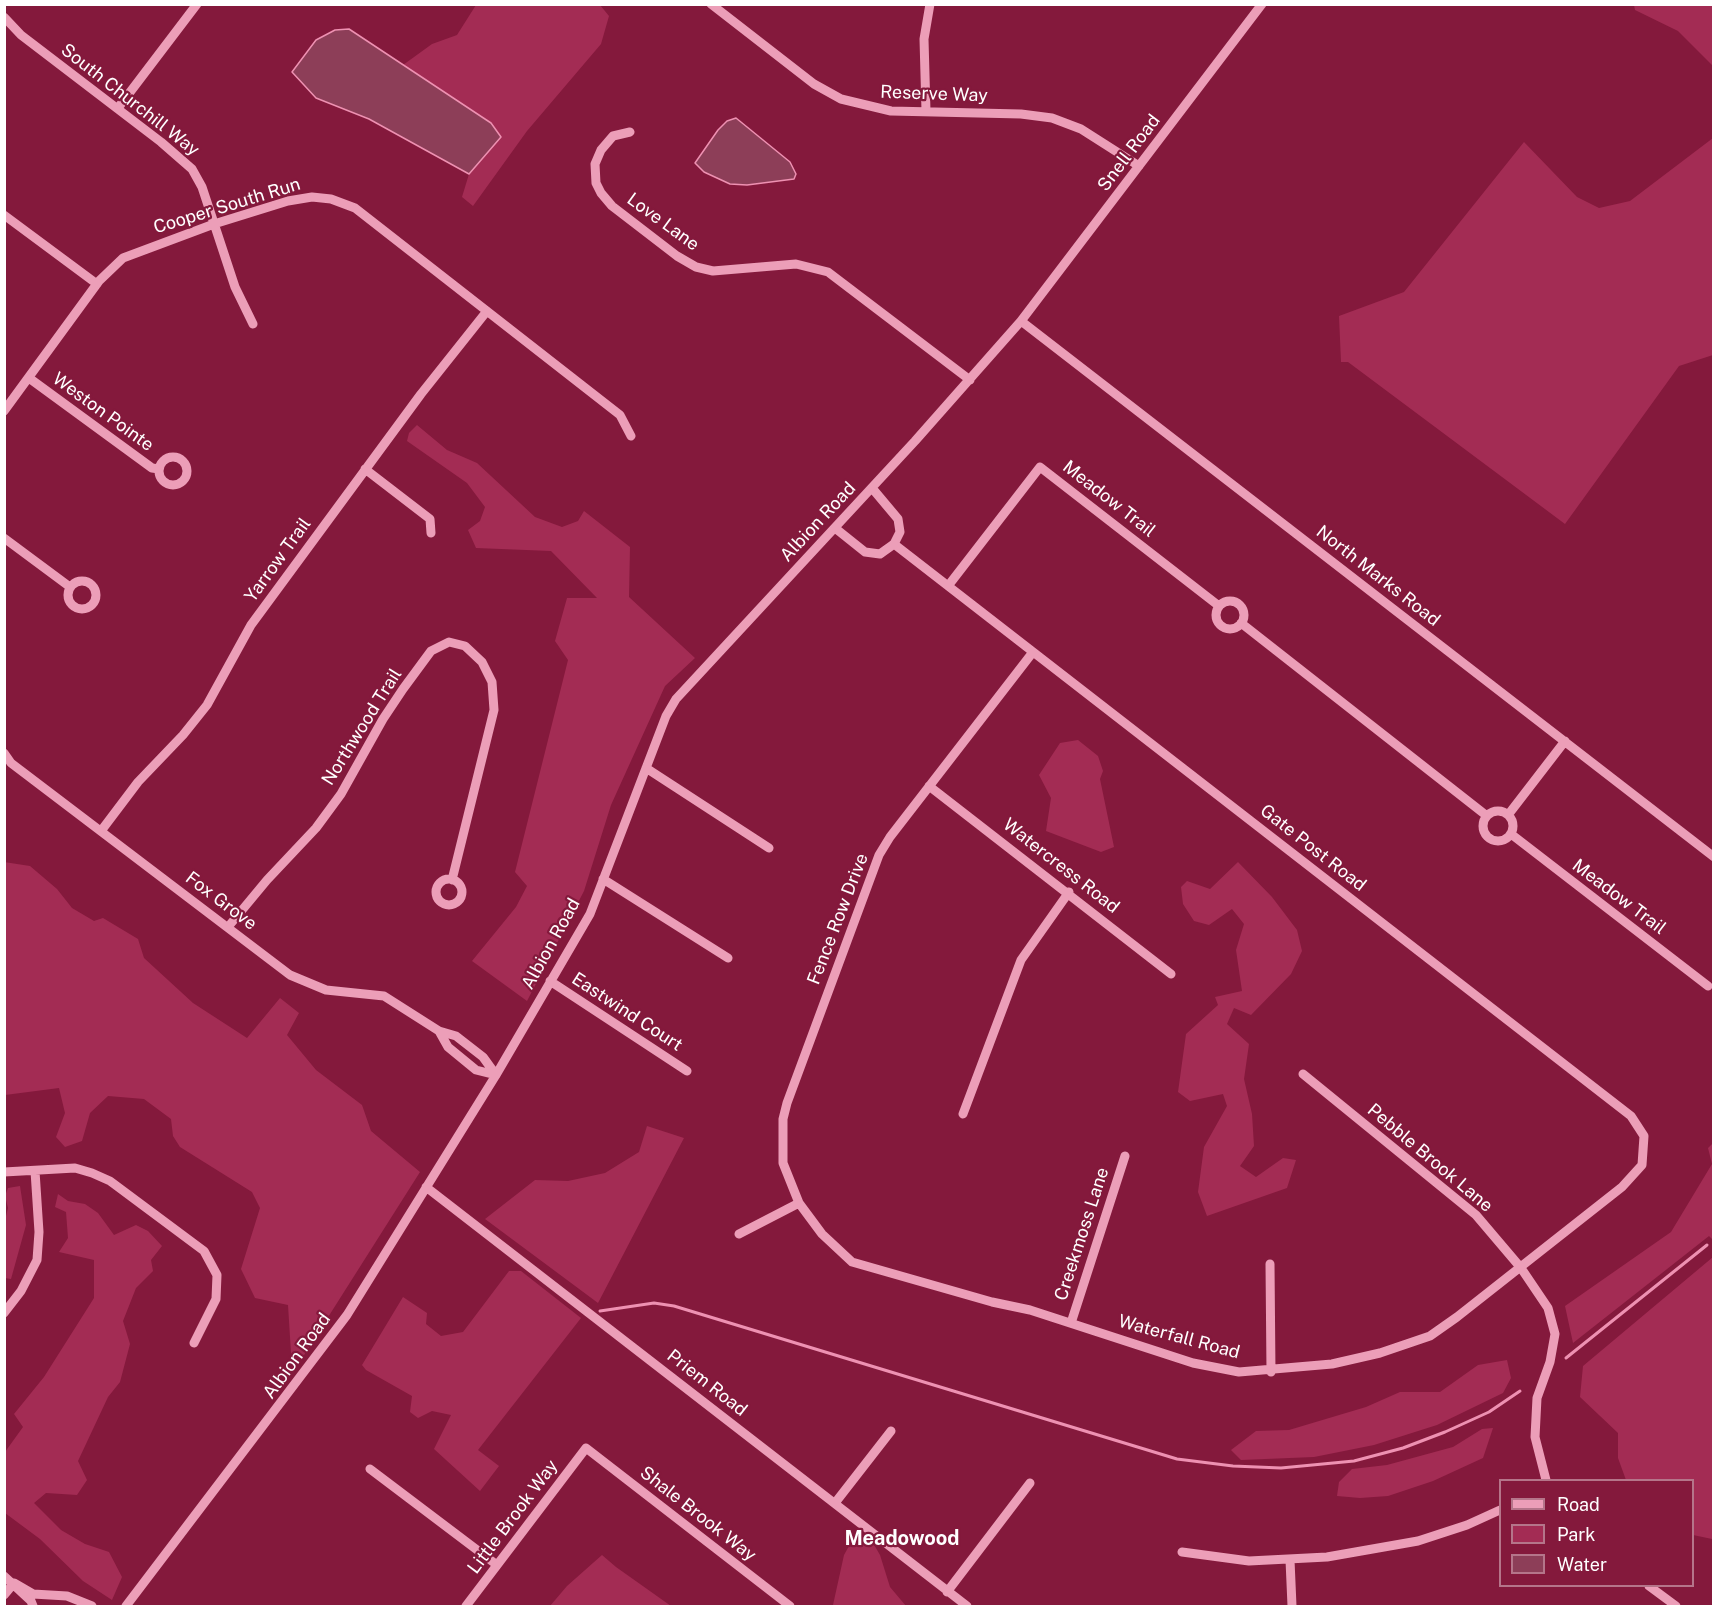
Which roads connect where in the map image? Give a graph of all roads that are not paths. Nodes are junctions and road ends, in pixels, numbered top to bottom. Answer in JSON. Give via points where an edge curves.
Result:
{"nodes":[{"id":1,"x":197,"y":4,"type":"edge"},
{"id":2,"x":711,"y":4,"type":"edge"},
{"id":3,"x":930,"y":4,"type":"edge"},
{"id":4,"x":1262,"y":4,"type":"edge"},
{"id":5,"x":4,"y":17,"type":"edge"},
{"id":6,"x":118,"y":108,"type":"junction"},
{"id":7,"x":926,"y":111,"type":"junction"},
{"id":8,"x":630,"y":132,"type":"dead end"},
{"id":9,"x":1139,"y":166,"type":"junction"},
{"id":10,"x":4,"y":215,"type":"edge"},
{"id":11,"x":214,"y":224,"type":"junction"},
{"id":12,"x":97,"y":284,"type":"junction"},
{"id":13,"x":487,"y":311,"type":"junction"},
{"id":14,"x":1021,"y":321,"type":"junction"},
{"id":15,"x":253,"y":324,"type":"dead end"},
{"id":16,"x":28,"y":378,"type":"junction"},
{"id":17,"x":970,"y":380,"type":"junction"},
{"id":18,"x":4,"y":411,"type":"edge"},
{"id":19,"x":631,"y":436,"type":"dead end"},
{"id":20,"x":159,"y":469,"type":"dead end"},
{"id":21,"x":365,"y":469,"type":"junction"},
{"id":22,"x":872,"y":488,"type":"junction"},
{"id":23,"x":835,"y":528,"type":"junction"},
{"id":24,"x":431,"y":533,"type":"dead end"},
{"id":25,"x":4,"y":538,"type":"edge"},
{"id":26,"x":894,"y":544,"type":"junction"},
{"id":27,"x":948,"y":586,"type":"junction"},
{"id":28,"x":70,"y":587,"type":"dead end"},
{"id":29,"x":1219,"y":606,"type":"junction"},
{"id":30,"x":1241,"y":623,"type":"junction"},
{"id":31,"x":1033,"y":652,"type":"junction"},
{"id":32,"x":1565,"y":741,"type":"junction"},
{"id":33,"x":4,"y":753,"type":"edge"},
{"id":34,"x":646,"y":768,"type":"junction"},
{"id":35,"x":929,"y":786,"type":"junction"},
{"id":36,"x":1508,"y":815,"type":"junction"},
{"id":37,"x":1487,"y":816,"type":"junction"},
{"id":38,"x":101,"y":831,"type":"junction"},
{"id":39,"x":1511,"y":834,"type":"junction"},
{"id":40,"x":770,"y":848,"type":"dead end"},
{"id":41,"x":1713,"y":857,"type":"edge"},
{"id":42,"x":603,"y":879,"type":"junction"},
{"id":43,"x":452,"y":880,"type":"dead end"},
{"id":44,"x":1069,"y":892,"type":"junction"},
{"id":45,"x":228,"y":927,"type":"junction"},
{"id":46,"x":728,"y":958,"type":"dead end"},
{"id":47,"x":1171,"y":974,"type":"dead end"},
{"id":48,"x":550,"y":981,"type":"junction"},
{"id":49,"x":1708,"y":986,"type":"dead end"},
{"id":50,"x":439,"y":1031,"type":"junction"},
{"id":51,"x":687,"y":1071,"type":"dead end"},
{"id":52,"x":1303,"y":1074,"type":"dead end"},
{"id":53,"x":496,"y":1075,"type":"junction"},
{"id":54,"x":963,"y":1114,"type":"dead end"},
{"id":55,"x":1125,"y":1156,"type":"dead end"},
{"id":56,"x":35,"y":1171,"type":"junction"},
{"id":57,"x":4,"y":1172,"type":"edge"},
{"id":58,"x":426,"y":1188,"type":"junction"},
{"id":59,"x":1608,"y":1198,"type":"joint"},
{"id":60,"x":799,"y":1203,"type":"junction"},
{"id":61,"x":739,"y":1234,"type":"dead end"},
{"id":62,"x":1269,"y":1264,"type":"dead end"},
{"id":63,"x":1521,"y":1268,"type":"junction"},
{"id":64,"x":4,"y":1314,"type":"edge"},
{"id":65,"x":1071,"y":1323,"type":"junction"},
{"id":66,"x":194,"y":1343,"type":"dead end"},
{"id":67,"x":1271,"y":1372,"type":"junction"},
{"id":68,"x":891,"y":1431,"type":"dead end"},
{"id":69,"x":586,"y":1448,"type":"joint"},
{"id":70,"x":370,"y":1468,"type":"dead end"},
{"id":71,"x":1546,"y":1479,"type":"edge"},
{"id":72,"x":1030,"y":1483,"type":"dead end"},
{"id":73,"x":835,"y":1503,"type":"junction"},
{"id":74,"x":1499,"y":1510,"type":"edge"},
{"id":75,"x":1182,"y":1552,"type":"dead end"},
{"id":76,"x":1290,"y":1560,"type":"junction"},
{"id":77,"x":497,"y":1565,"type":"junction"},
{"id":78,"x":4,"y":1576,"type":"edge"},
{"id":79,"x":14,"y":1583,"type":"junction"},
{"id":80,"x":1650,"y":1587,"type":"edge"},
{"id":81,"x":947,"y":1592,"type":"junction"},
{"id":82,"x":4,"y":1595,"type":"edge"},
{"id":83,"x":33,"y":1606,"type":"edge"},
{"id":84,"x":92,"y":1606,"type":"edge"},
{"id":85,"x":126,"y":1606,"type":"edge"},
{"id":86,"x":466,"y":1606,"type":"edge"},
{"id":87,"x":790,"y":1606,"type":"edge"},
{"id":88,"x":967,"y":1606,"type":"edge"},
{"id":89,"x":1292,"y":1606,"type":"edge"},
{"id":90,"x":1676,"y":1606,"type":"edge"}],
"edges":[{"from":1,"to":6,"type":"street"},
{"from":2,"to":7,"type":"street","name":"Reserve Way","via":[[833,95],[879,110]]},
{"from":3,"to":7,"type":"street","via":[[924,39]]},
{"from":4,"to":9,"type":"street","name":"Snell Road"},
{"from":5,"to":6,"type":"street","name":"South Churchill Way","via":[[21,35]]},
{"from":6,"to":11,"type":"street","name":"South Churchill Way","via":[[192,169]]},
{"from":7,"to":9,"type":"street","name":"Reserve Way","via":[[1052,118],[1091,135]]},
{"from":8,"to":17,"type":"street","name":"Love Lane","via":[[613,136],[601,150],[595,164],[596,183],[612,206],[677,256],[713,271],[795,264],[828,272]]},
{"from":9,"to":14,"type":"street","name":"Snell Road"},
{"from":10,"to":12,"type":"street"},
{"from":11,"to":12,"type":"street","name":"Cooper South Run","via":[[134,252],[113,265]]},
{"from":11,"to":13,"type":"street","name":"Cooper South Run","via":[[303,198],[344,202]]},
{"from":11,"to":15,"type":"street","name":"South Churchill Way","via":[[235,287]]},
{"from":12,"to":16,"type":"street","name":"Cooper South Run"},
{"from":13,"to":19,"type":"street","name":"Cooper South Run","via":[[620,415]]},
{"from":13,"to":21,"type":"street","name":"Yarrow Trail"},
{"from":14,"to":17,"type":"street","name":"Albion Road"},
{"from":14,"to":32,"type":"street","name":"North Marks Road"},
{"from":16,"to":18,"type":"street","name":"Cooper South Run"},
{"from":16,"to":20,"type":"street","name":"Weston Pointe","via":[[152,468]]},
{"from":17,"to":22,"type":"street","name":"Albion Road"},
{"from":21,"to":24,"type":"street","via":[[430,519]]},
{"from":21,"to":38,"type":"street","name":"Yarrow Trail","via":[[251,625],[207,705],[138,782]]},
{"from":22,"to":23,"type":"street","name":"Albion Road"},
{"from":22,"to":26,"type":"street","via":[[898,519],[900,532]]},
{"from":23,"to":26,"type":"street","via":[[865,552],[880,554]]},
{"from":23,"to":34,"type":"street","name":"Albion Road","via":[[681,693],[666,716]]},
{"from":25,"to":28,"type":"street"},
{"from":26,"to":27,"type":"street","name":"Gate Post Road"},
{"from":27,"to":29,"type":"street","name":"Meadow Trail","via":[[1040,467]]},
{"from":27,"to":31,"type":"street","name":"Gate Post Road"},
{"from":29,"to":30,"type":"street","name":"Meadow Trail","via":[[1237,602],[1244,613]]},
{"from":29,"to":30,"type":"street","name":"Meadow Trail","via":[[1216,619],[1222,627],[1231,629]]},
{"from":30,"to":37,"type":"street","name":"Meadow Trail"},
{"from":31,"to":35,"type":"street","name":"Fence Row Drive"},
{"from":31,"to":59,"type":"street","name":"Gate Post Road","via":[[1631,1116],[1644,1137],[1642,1166]]},
{"from":32,"to":36,"type":"street"},
{"from":32,"to":41,"type":"street","name":"North Marks Road"},
{"from":33,"to":38,"type":"street","name":"Fox Grove","via":[[11,763]]},
{"from":34,"to":40,"type":"street"},
{"from":34,"to":42,"type":"street","name":"Albion Road"},
{"from":35,"to":44,"type":"street","name":"Watercress Road"},
{"from":35,"to":60,"type":"street","name":"Fence Row Drive","via":[[890,837],[875,864],[787,1103],[783,1164]]},
{"from":36,"to":37,"type":"street","via":[[1500,811]]},
{"from":36,"to":39,"type":"street","via":[[1513,825]]},
{"from":37,"to":39,"type":"street","via":[[1484,827],[1491,839],[1500,841]]},
{"from":38,"to":45,"type":"street","name":"Fox Grove"},
{"from":39,"to":49,"type":"street","name":"Meadow Trail"},
{"from":42,"to":46,"type":"street"},
{"from":42,"to":48,"type":"street","name":"Albion Road","via":[[583,927]]},
{"from":43,"to":45,"type":"street","name":"Northwood Trail","via":[[494,710],[492,682],[482,662],[465,646],[449,642],[431,651],[403,689],[341,794],[316,828]]},
{"from":44,"to":47,"type":"street","name":"Watercress Road"},
{"from":44,"to":54,"type":"street","via":[[1021,960]]},
{"from":45,"to":50,"type":"street","name":"Fox Grove","via":[[290,975],[326,990],[384,996]]},
{"from":48,"to":51,"type":"street","name":"Eastwind Court"},
{"from":48,"to":53,"type":"street","name":"Albion Road"},
{"from":50,"to":53,"type":"street","name":"Fox Grove","via":[[456,1036],[483,1057]]},
{"from":50,"to":53,"type":"street","name":"Fox Grove","via":[[448,1047],[476,1070]]},
{"from":52,"to":63,"type":"street","name":"Pebble Brook Lane","via":[[1476,1215]]},
{"from":53,"to":58,"type":"street","name":"Albion Road"},
{"from":55,"to":65,"type":"street","name":"Creekmoss Lane"},
{"from":56,"to":57,"type":"street"},
{"from":56,"to":64,"type":"street","via":[[37,1260]]},
{"from":56,"to":66,"type":"street","via":[[75,1168],[110,1181],[204,1251],[217,1275],[216,1299]]},
{"from":58,"to":73,"type":"street","name":"Priem Road"},
{"from":58,"to":85,"type":"street","name":"Albion Road","via":[[347,1316]]},
{"from":59,"to":63,"type":"street","name":"Waterfall Road"},
{"from":60,"to":61,"type":"street"},
{"from":60,"to":65,"type":"street","name":"Waterfall Road","via":[[822,1234],[852,1262]]},
{"from":62,"to":67,"type":"street"},
{"from":63,"to":67,"type":"street","name":"Waterfall Road","via":[[1430,1336],[1371,1356]]},
{"from":63,"to":71,"type":"street","name":"Pebble Brook Lane","via":[[1548,1308],[1555,1334],[1537,1398],[1535,1437]]},
{"from":65,"to":67,"type":"street","name":"Waterfall Road","via":[[1193,1363],[1239,1372]]},
{"from":68,"to":73,"type":"street"},
{"from":69,"to":77,"type":"street","name":"Little Brook Way"},
{"from":69,"to":87,"type":"street","name":"Shale Brook Way"},
{"from":70,"to":77,"type":"street"},
{"from":72,"to":81,"type":"street"},
{"from":73,"to":81,"type":"street","name":"Priem Road"},
{"from":74,"to":76,"type":"street","via":[[1418,1541]]},
{"from":75,"to":76,"type":"street","via":[[1249,1561]]},
{"from":76,"to":89,"type":"street"},
{"from":77,"to":86,"type":"street","name":"Little Brook Way"},
{"from":78,"to":79,"type":"street"},
{"from":79,"to":82,"type":"street"},
{"from":79,"to":83,"type":"street"},
{"from":79,"to":84,"type":"street","via":[[33,1594],[67,1596]]},
{"from":80,"to":90,"type":"street"},
{"from":81,"to":88,"type":"street","name":"Priem Road"}]}
